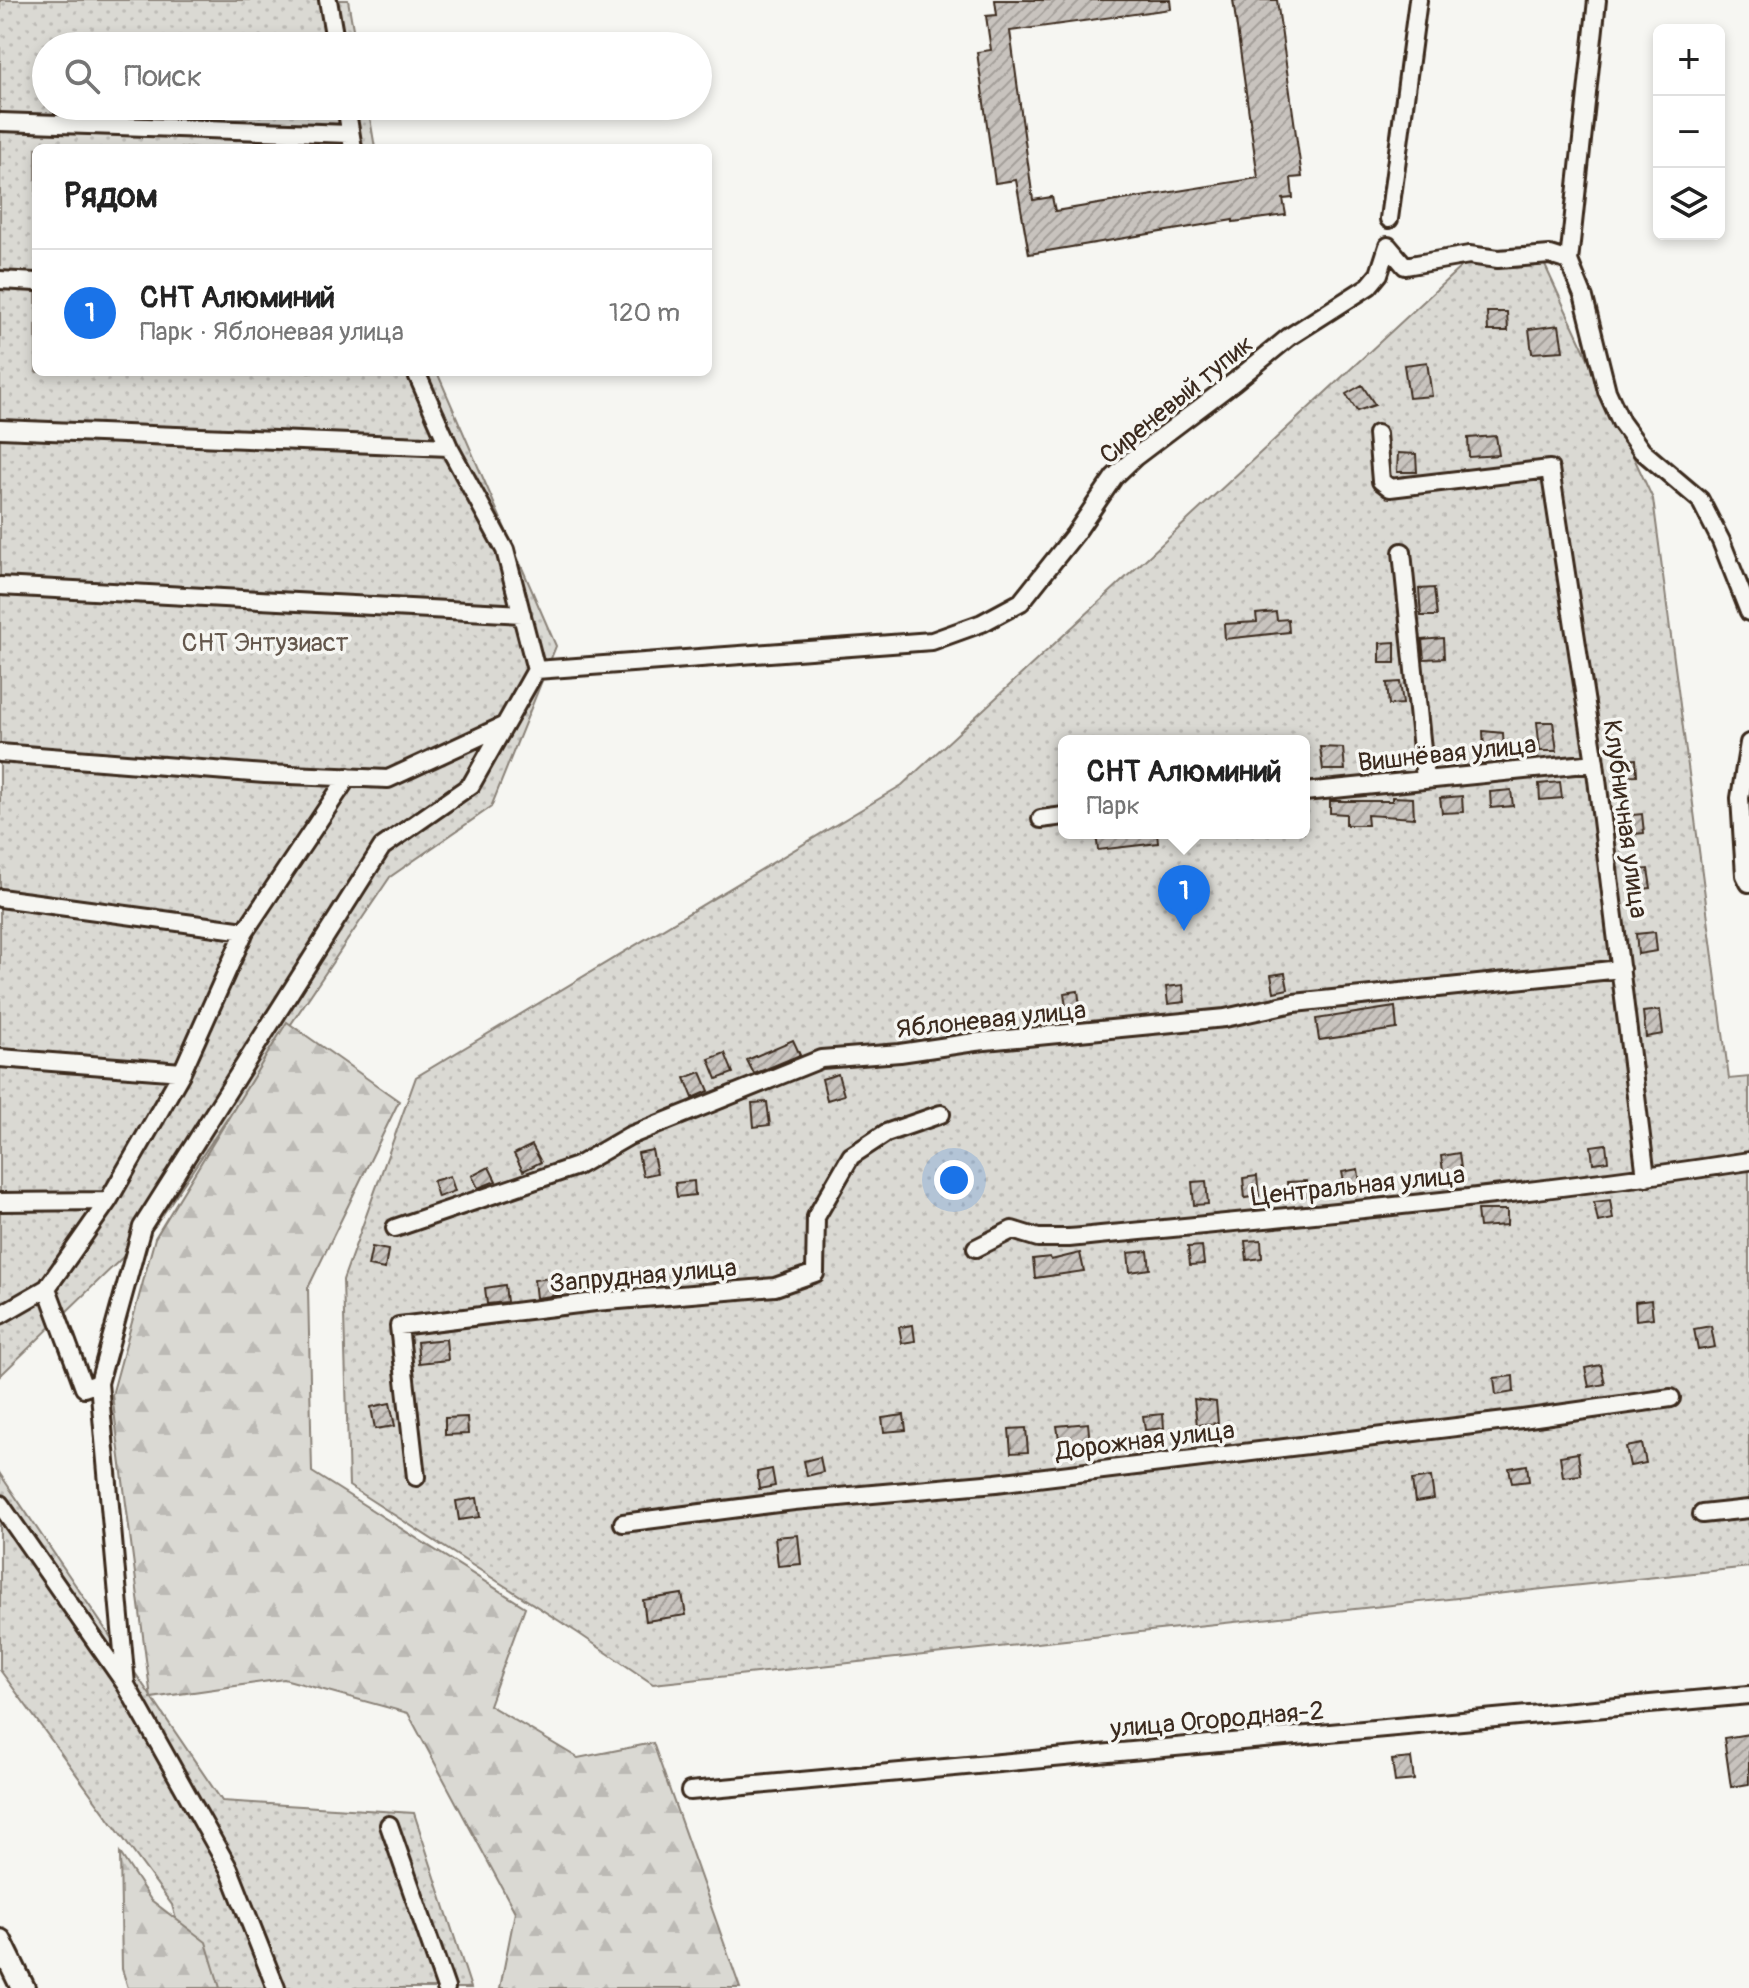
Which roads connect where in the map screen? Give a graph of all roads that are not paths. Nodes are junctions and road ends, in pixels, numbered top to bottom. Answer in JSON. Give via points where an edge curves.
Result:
{"nodes":[{"id":1,"x":328,"y":0,"type":"edge"},
{"id":2,"x":1418,"y":0,"type":"edge"},
{"id":3,"x":1597,"y":0,"type":"edge"},
{"id":4,"x":334,"y":32,"type":"edge"},
{"id":5,"x":348,"y":120,"type":"edge"},
{"id":6,"x":0,"y":122,"type":"edge"},
{"id":7,"x":352,"y":141,"type":"edge"},
{"id":8,"x":1389,"y":219,"type":"dead end"},
{"id":9,"x":1569,"y":261,"type":"junction"},
{"id":10,"x":0,"y":280,"type":"edge"},
{"id":11,"x":32,"y":282,"type":"edge"},
{"id":12,"x":418,"y":376,"type":"edge"},
{"id":13,"x":0,"y":429,"type":"edge"},
{"id":14,"x":1377,"y":434,"type":"dead end"},
{"id":15,"x":449,"y":447,"type":"junction"},
{"id":16,"x":1402,"y":552,"type":"dead end"},
{"id":17,"x":0,"y":586,"type":"edge"},
{"id":18,"x":1749,"y":612,"type":"edge"},
{"id":19,"x":522,"y":614,"type":"junction"},
{"id":20,"x":536,"y":670,"type":"junction"},
{"id":21,"x":505,"y":725,"type":"junction"},
{"id":22,"x":1749,"y":743,"type":"edge"},
{"id":23,"x":0,"y":753,"type":"edge"},
{"id":24,"x":1595,"y":763,"type":"junction"},
{"id":25,"x":348,"y":777,"type":"junction"},
{"id":26,"x":1425,"y":779,"type":"junction"},
{"id":27,"x":1310,"y":791,"type":"edge"},
{"id":28,"x":1058,"y":817,"type":"edge"},
{"id":29,"x":1041,"y":819,"type":"dead end"},
{"id":30,"x":1749,"y":883,"type":"edge"},
{"id":31,"x":0,"y":898,"type":"edge"},
{"id":32,"x":245,"y":931,"type":"junction"},
{"id":33,"x":1621,"y":969,"type":"junction"},
{"id":34,"x":0,"y":1058,"type":"edge"},
{"id":35,"x":182,"y":1072,"type":"junction"},
{"id":36,"x":941,"y":1114,"type":"dead end"},
{"id":37,"x":1749,"y":1161,"type":"edge"},
{"id":38,"x":1646,"y":1177,"type":"junction"},
{"id":39,"x":108,"y":1201,"type":"junction"},
{"id":40,"x":0,"y":1202,"type":"edge"},
{"id":41,"x":395,"y":1228,"type":"dead end"},
{"id":42,"x":976,"y":1248,"type":"dead end"},
{"id":43,"x":47,"y":1288,"type":"junction"},
{"id":44,"x":0,"y":1315,"type":"edge"},
{"id":45,"x":99,"y":1383,"type":"junction"},
{"id":46,"x":1671,"y":1398,"type":"dead end"},
{"id":47,"x":416,"y":1477,"type":"dead end"},
{"id":48,"x":0,"y":1504,"type":"edge"},
{"id":49,"x":1749,"y":1509,"type":"edge"},
{"id":50,"x":1702,"y":1514,"type":"dead end"},
{"id":51,"x":623,"y":1523,"type":"dead end"},
{"id":52,"x":126,"y":1685,"type":"junction"},
{"id":53,"x":1749,"y":1695,"type":"edge"},
{"id":54,"x":690,"y":1791,"type":"dead end"},
{"id":55,"x":389,"y":1825,"type":"dead end"},
{"id":56,"x":0,"y":1941,"type":"edge"},
{"id":57,"x":23,"y":1988,"type":"edge"},
{"id":58,"x":276,"y":1988,"type":"edge"},
{"id":59,"x":446,"y":1988,"type":"edge"}],
"edges":[{"from":1,"to":4,"type":"street"},
{"from":2,"to":8,"type":"street"},
{"from":3,"to":9,"type":"street"},
{"from":5,"to":7,"type":"street"},
{"from":6,"to":7,"type":"street"},
{"from":9,"to":18,"type":"street","via":[[1621,422],[1642,451],[1700,500]]},
{"from":9,"to":20,"type":"street","name":"Сиреневый тупик","via":[[1550,255],[1469,255],[1405,266],[1388,246],[1369,286],[1289,337],[1135,457],[1114,477],[1021,602],[982,623],[932,641]]},
{"from":10,"to":11,"type":"street"},
{"from":12,"to":15,"type":"street"},
{"from":13,"to":15,"type":"street"},
{"from":14,"to":24,"type":"street","name":"Клубничная улица","via":[[1381,481],[1390,488],[1550,469]]},
{"from":15,"to":19,"type":"street","via":[[505,550]]},
{"from":16,"to":26,"type":"street"},
{"from":17,"to":19,"type":"street"},
{"from":19,"to":20,"type":"street"},
{"from":20,"to":21,"type":"street"},
{"from":21,"to":25,"type":"street","via":[[388,779]]},
{"from":21,"to":45,"type":"street","via":[[471,785],[382,847],[142,1227]]},
{"from":22,"to":30,"type":"street","via":[[1740,798]]},
{"from":23,"to":25,"type":"street"},
{"from":24,"to":26,"type":"street","name":"Вишнёвая улица"},
{"from":24,"to":33,"type":"street","name":"Клубничная улица"},
{"from":25,"to":32,"type":"street"},
{"from":26,"to":27,"type":"street","name":"Вишнёвая улица"},
{"from":28,"to":29,"type":"street"},
{"from":31,"to":32,"type":"street"},
{"from":32,"to":35,"type":"street"},
{"from":33,"to":38,"type":"street","name":"Клубничная улица"},
{"from":33,"to":41,"type":"street","name":"Яблоневая улица","via":[[1294,1003],[1225,1018],[821,1059],[629,1136],[577,1166]]},
{"from":34,"to":35,"type":"street"},
{"from":35,"to":39,"type":"street"},
{"from":36,"to":47,"type":"street","name":"Запрудная улица","via":[[886,1133],[851,1156],[816,1217],[815,1273],[775,1287],[399,1326]]},
{"from":37,"to":38,"type":"street","name":"Центральная улица"},
{"from":38,"to":42,"type":"street","name":"Центральная улица","via":[[1069,1238],[1038,1238],[1012,1230]]},
{"from":39,"to":40,"type":"street"},
{"from":39,"to":43,"type":"street"},
{"from":43,"to":44,"type":"street"},
{"from":43,"to":45,"type":"street","via":[[84,1388]]},
{"from":45,"to":52,"type":"street"},
{"from":46,"to":51,"type":"street","name":"Дорожная улица","via":[[996,1483]]},
{"from":48,"to":52,"type":"street"},
{"from":49,"to":50,"type":"street"},
{"from":52,"to":58,"type":"street","via":[[229,1869]]},
{"from":53,"to":54,"type":"street","name":"улица Огородная-2"},
{"from":55,"to":59,"type":"street"},
{"from":56,"to":57,"type":"street"}]}
